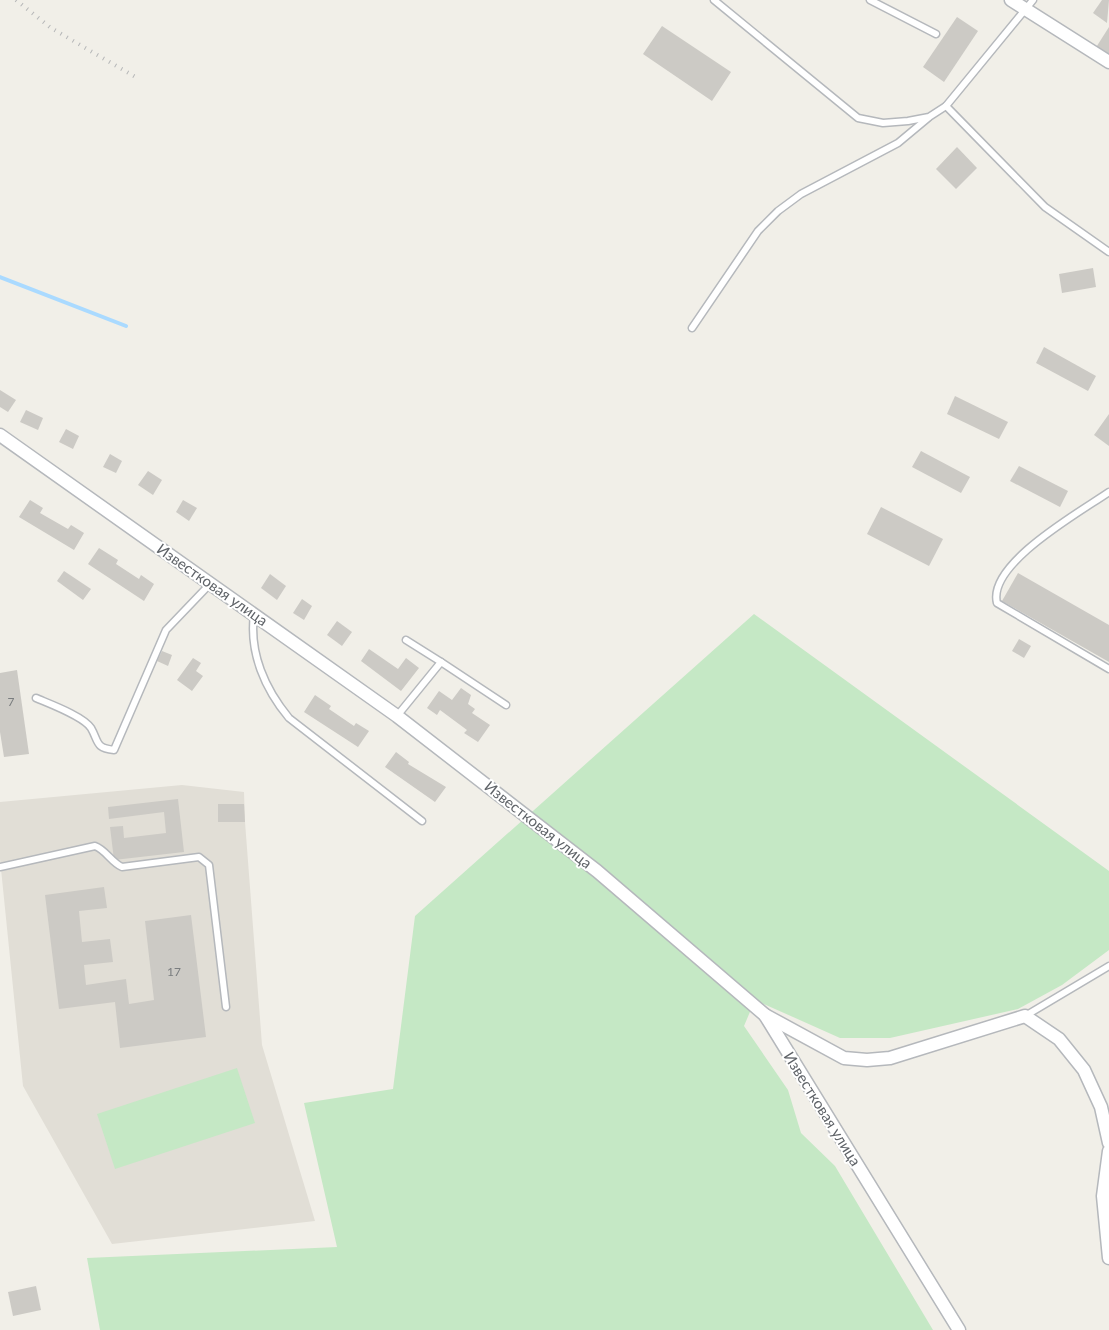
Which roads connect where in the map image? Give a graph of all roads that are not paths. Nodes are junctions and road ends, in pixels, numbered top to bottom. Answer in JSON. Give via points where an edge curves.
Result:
{"nodes":[{"id":1,"x":714,"y":0,"type":"edge"},
{"id":2,"x":870,"y":0,"type":"edge"},
{"id":3,"x":1011,"y":0,"type":"edge"},
{"id":4,"x":1029,"y":5,"type":"edge"},
{"id":5,"x":936,"y":34,"type":"dead end"},
{"id":6,"x":1109,"y":62,"type":"edge"},
{"id":7,"x":946,"y":106,"type":"junction"},
{"id":8,"x":929,"y":118,"type":"junction"},
{"id":9,"x":1109,"y":252,"type":"edge"},
{"id":10,"x":692,"y":328,"type":"dead end"},
{"id":11,"x":0,"y":435,"type":"edge"},
{"id":12,"x":1109,"y":492,"type":"edge"},
{"id":13,"x":210,"y":584,"type":"junction"},
{"id":14,"x":254,"y":615,"type":"junction"},
{"id":15,"x":406,"y":640,"type":"dead end"},
{"id":16,"x":441,"y":662,"type":"junction"},
{"id":17,"x":1109,"y":669,"type":"edge"},
{"id":18,"x":36,"y":698,"type":"dead end"},
{"id":19,"x":506,"y":705,"type":"dead end"},
{"id":20,"x":397,"y":716,"type":"junction"},
{"id":21,"x":422,"y":821,"type":"dead end"},
{"id":22,"x":0,"y":867,"type":"edge"},
{"id":23,"x":1109,"y":966,"type":"edge"},
{"id":24,"x":226,"y":1007,"type":"dead end"},
{"id":25,"x":764,"y":1015,"type":"junction"},
{"id":26,"x":1025,"y":1016,"type":"junction"},
{"id":27,"x":1109,"y":1143,"type":"edge"},
{"id":28,"x":1109,"y":1150,"type":"edge"},
{"id":29,"x":1109,"y":1258,"type":"edge"},
{"id":30,"x":959,"y":1330,"type":"edge"}],
"edges":[{"from":1,"to":8,"type":"lane","via":[[858,118],[883,123]]},
{"from":2,"to":5,"type":"lane"},
{"from":3,"to":4,"type":"street"},
{"from":4,"to":6,"type":"street"},
{"from":4,"to":7,"type":"lane"},
{"from":7,"to":8,"type":"lane"},
{"from":7,"to":9,"type":"lane","via":[[1045,207]]},
{"from":8,"to":10,"type":"lane","via":[[898,143],[801,194],[778,211],[758,231]]},
{"from":11,"to":13,"type":"street","name":"Известковая улица"},
{"from":12,"to":17,"type":"lane","via":[[1014,561],[999,580],[995,596],[997,604]]},
{"from":13,"to":14,"type":"street","name":"Известковая улица"},
{"from":13,"to":18,"type":"lane","via":[[166,630],[114,750],[100,746],[90,727],[78,718]]},
{"from":14,"to":20,"type":"street","name":"Известковая улица"},
{"from":14,"to":21,"type":"lane","via":[[254,655],[285,714]]},
{"from":15,"to":16,"type":"lane"},
{"from":16,"to":19,"type":"lane"},
{"from":16,"to":20,"type":"lane"},
{"from":20,"to":25,"type":"street","name":"Известковая улица","via":[[597,871]]},
{"from":22,"to":24,"type":"lane","via":[[95,846],[113,864],[122,867],[200,857],[206,860]]},
{"from":23,"to":26,"type":"lane"},
{"from":25,"to":26,"type":"street","via":[[844,1058],[867,1060],[890,1058]]},
{"from":25,"to":30,"type":"street","name":"Известковая улица"},
{"from":26,"to":27,"type":"street","via":[[1059,1039],[1084,1070],[1101,1107]]},
{"from":28,"to":29,"type":"street","via":[[1103,1196]]}]}
